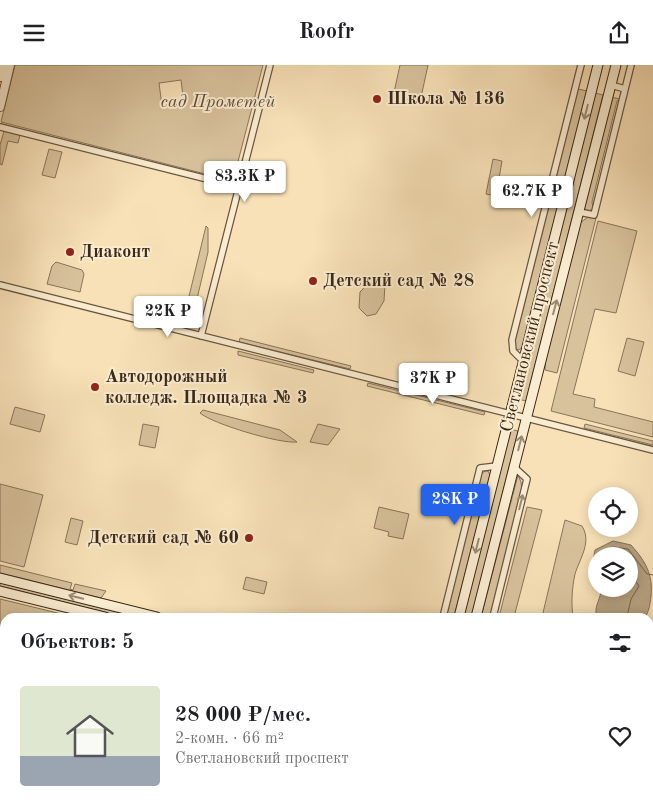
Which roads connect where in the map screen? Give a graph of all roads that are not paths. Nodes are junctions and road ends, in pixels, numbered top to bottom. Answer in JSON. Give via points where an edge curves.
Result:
{"nodes":[{"id":1,"x":3,"y":65,"type":"edge"},
{"id":2,"x":10,"y":65,"type":"edge"},
{"id":3,"x":270,"y":65,"type":"edge"},
{"id":4,"x":581,"y":65,"type":"edge"},
{"id":5,"x":598,"y":65,"type":"edge"},
{"id":6,"x":616,"y":65,"type":"edge"},
{"id":7,"x":631,"y":65,"type":"edge"},
{"id":8,"x":0,"y":77,"type":"edge"},
{"id":9,"x":611,"y":85,"type":"junction"},
{"id":10,"x":625,"y":89,"type":"junction"},
{"id":11,"x":0,"y":107,"type":"edge"},
{"id":12,"x":0,"y":127,"type":"edge"},
{"id":13,"x":239,"y":187,"type":"junction"},
{"id":14,"x":579,"y":211,"type":"junction"},
{"id":15,"x":0,"y":285,"type":"edge"},
{"id":16,"x":201,"y":336,"type":"junction"},
{"id":17,"x":523,"y":361,"type":"junction"},
{"id":18,"x":510,"y":414,"type":"junction"},
{"id":19,"x":526,"y":418,"type":"junction"},
{"id":20,"x":653,"y":450,"type":"edge"},
{"id":21,"x":497,"y":466,"type":"junction"},
{"id":22,"x":514,"y":467,"type":"junction"},
{"id":23,"x":0,"y":578,"type":"edge"},
{"id":24,"x":0,"y":591,"type":"edge"},
{"id":25,"x":89,"y":613,"type":"edge"},
{"id":26,"x":141,"y":613,"type":"edge"},
{"id":27,"x":443,"y":613,"type":"edge"},
{"id":28,"x":460,"y":613,"type":"edge"},
{"id":29,"x":477,"y":613,"type":"edge"},
{"id":30,"x":494,"y":613,"type":"edge"}],
"edges":[{"from":1,"to":8,"type":"street"},
{"from":2,"to":11,"type":"street"},
{"from":3,"to":13,"type":"street"},
{"from":4,"to":17,"type":"street","via":[[512,340],[513,351]]},
{"from":5,"to":17,"type":"main road","name":"Светлановский проспект","one_way":true},
{"from":6,"to":9,"type":"main road","name":"Светлановский проспект"},
{"from":7,"to":10,"type":"street"},
{"from":9,"to":10,"type":"street"},
{"from":9,"to":14,"type":"main road","name":"Светлановский проспект"},
{"from":10,"to":14,"type":"street","via":[[594,215]]},
{"from":12,"to":13,"type":"street"},
{"from":13,"to":16,"type":"street"},
{"from":19,"to":14,"type":"main road","name":"Светлановский проспект","one_way":true},
{"from":15,"to":16,"type":"street"},
{"from":16,"to":18,"type":"street"},
{"from":17,"to":18,"type":"main road","name":"Светлановский проспект"},
{"from":18,"to":19,"type":"street"},
{"from":18,"to":21,"type":"main road","name":"Светлановский проспект"},
{"from":19,"to":20,"type":"street"},
{"from":22,"to":19,"type":"main road","name":"Светлановский проспект","one_way":true},
{"from":21,"to":27,"type":"street","via":[[480,468]]},
{"from":21,"to":28,"type":"main road","name":"Светлановский проспект","one_way":true},
{"from":22,"to":29,"type":"main road","name":"Светлановский проспект"},
{"from":30,"to":22,"type":"street","one_way":true,"via":[[527,479]]},
{"from":26,"to":23,"type":"main road","one_way":true},
{"from":24,"to":25,"type":"main road"}]}
